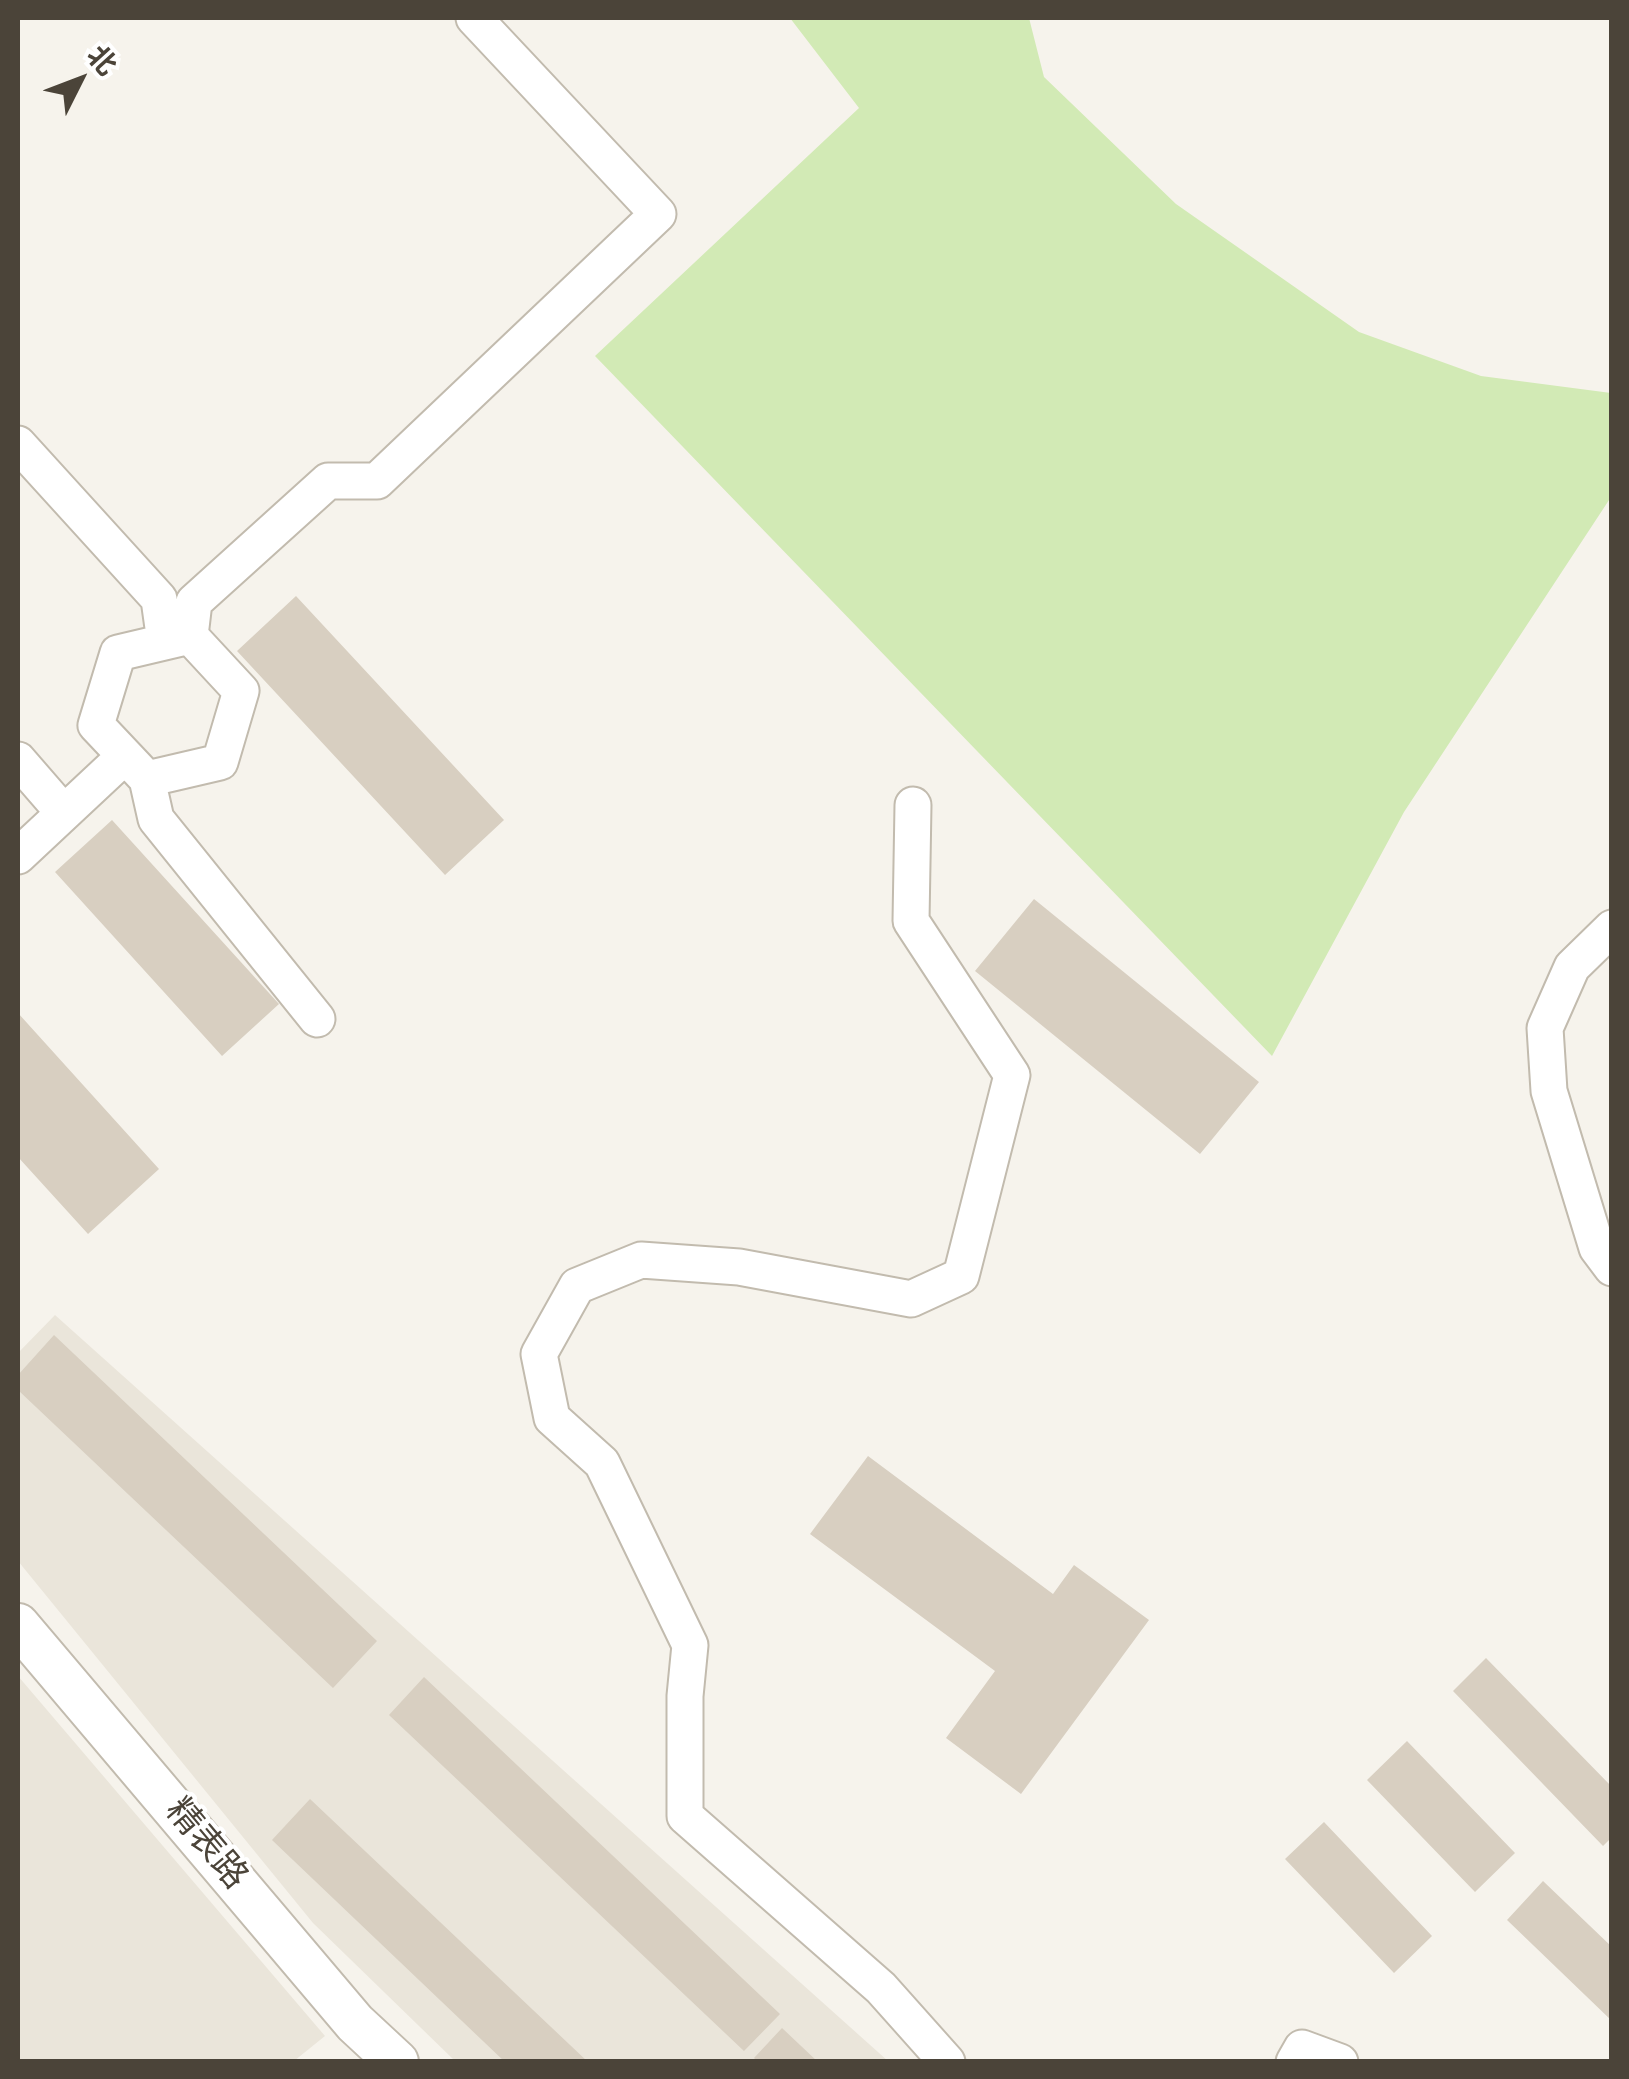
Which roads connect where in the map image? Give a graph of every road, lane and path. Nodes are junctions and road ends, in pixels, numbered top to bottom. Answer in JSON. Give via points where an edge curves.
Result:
{"nodes":[{"id":1,"x":474,"y":18,"type":"edge"},
{"id":2,"x":18,"y":444,"type":"edge"},
{"id":3,"x":177,"y":639,"type":"junction"},
{"id":4,"x":18,"y":760,"type":"edge"},
{"id":5,"x":136,"y":767,"type":"junction"},
{"id":6,"x":913,"y":805,"type":"dead end"},
{"id":7,"x":64,"y":813,"type":"junction"},
{"id":8,"x":18,"y":856,"type":"edge"},
{"id":9,"x":1612,"y":928,"type":"edge"},
{"id":10,"x":317,"y":1019,"type":"dead end"},
{"id":11,"x":1612,"y":1268,"type":"edge"},
{"id":12,"x":18,"y":1625,"type":"edge"},
{"id":13,"x":396,"y":2062,"type":"edge"},
{"id":14,"x":947,"y":2062,"type":"edge"},
{"id":15,"x":1294,"y":2062,"type":"edge"},
{"id":16,"x":1340,"y":2062,"type":"edge"}],
"edges":[{"from":1,"to":3,"type":"street","via":[[658,214],[378,481],[328,481],[314,493],[194,602]]},
{"from":2,"to":3,"type":"street","via":[[159,599]]},
{"from":3,"to":5,"type":"street","via":[[118,653],[96,725]]},
{"from":3,"to":5,"type":"street","via":[[241,691],[220,762]]},
{"from":4,"to":7,"type":"street"},
{"from":5,"to":7,"type":"street"},
{"from":5,"to":10,"type":"street","via":[[156,819]]},
{"from":6,"to":14,"type":"street","via":[[912,921],[1012,1075],[961,1276],[911,1299],[739,1267],[641,1260],[578,1286],[539,1354],[552,1418],[602,1464],[690,1645],[685,1816],[880,1988]]},
{"from":7,"to":8,"type":"street"},
{"from":9,"to":11,"type":"street","via":[[1572,967],[1546,1028],[1549,1091],[1596,1248]]},
{"from":12,"to":13,"type":"street","name":"精表路","via":[[355,2023]]},
{"from":15,"to":16,"type":"street","via":[[1302,2048]]}]}
